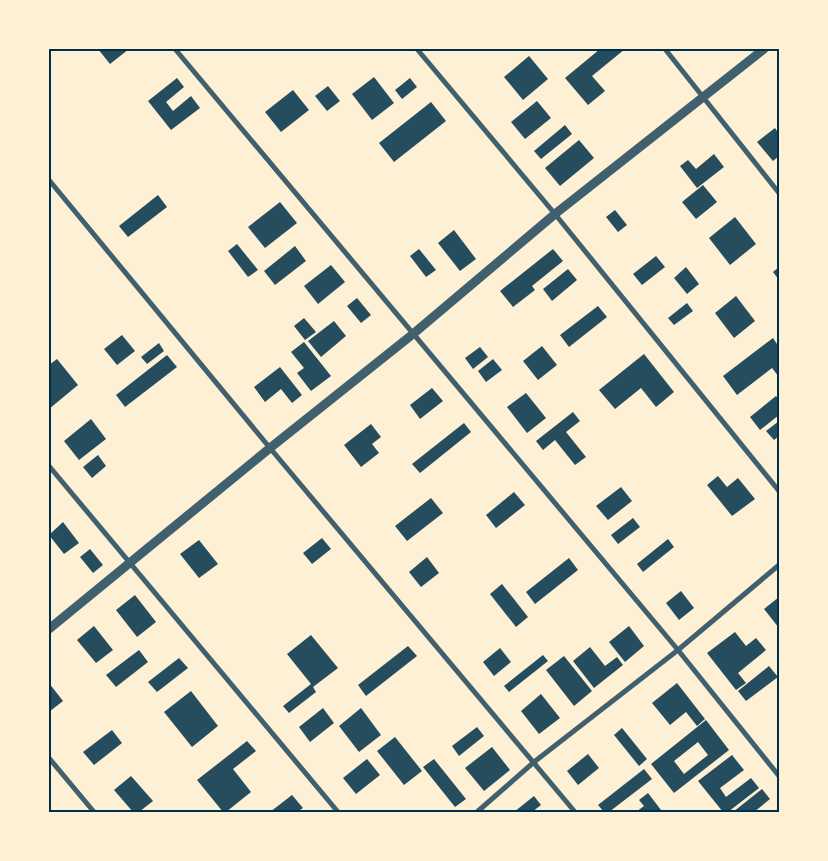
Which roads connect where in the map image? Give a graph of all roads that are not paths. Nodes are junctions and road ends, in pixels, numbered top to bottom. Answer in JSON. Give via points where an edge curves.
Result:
{"nodes":[{"id":1,"x":175,"y":49,"type":"edge"},
{"id":2,"x":417,"y":49,"type":"edge"},
{"id":3,"x":664,"y":49,"type":"edge"},
{"id":4,"x":764,"y":49,"type":"edge"},
{"id":5,"x":703,"y":96,"type":"junction"},
{"id":6,"x":49,"y":180,"type":"edge"},
{"id":7,"x":779,"y":193,"type":"edge"},
{"id":8,"x":554,"y":214,"type":"junction"},
{"id":9,"x":413,"y":334,"type":"junction"},
{"id":10,"x":270,"y":448,"type":"junction"},
{"id":11,"x":49,"y":466,"type":"edge"},
{"id":12,"x":779,"y":491,"type":"edge"},
{"id":13,"x":129,"y":563,"type":"junction"},
{"id":14,"x":779,"y":565,"type":"edge"},
{"id":15,"x":49,"y":629,"type":"edge"},
{"id":16,"x":678,"y":650,"type":"junction"},
{"id":17,"x":49,"y":758,"type":"edge"},
{"id":18,"x":534,"y":762,"type":"junction"},
{"id":19,"x":779,"y":776,"type":"edge"},
{"id":20,"x":94,"y":812,"type":"edge"},
{"id":21,"x":338,"y":812,"type":"edge"},
{"id":22,"x":477,"y":812,"type":"edge"},
{"id":23,"x":575,"y":812,"type":"edge"}],
"edges":[{"from":1,"to":9,"type":"street"},
{"from":2,"to":8,"type":"street"},
{"from":3,"to":5,"type":"street"},
{"from":4,"to":5,"type":"street"},
{"from":5,"to":7,"type":"street"},
{"from":5,"to":8,"type":"street"},
{"from":6,"to":10,"type":"street"},
{"from":8,"to":9,"type":"street"},
{"from":8,"to":12,"type":"street"},
{"from":9,"to":10,"type":"street"},
{"from":9,"to":16,"type":"street"},
{"from":10,"to":13,"type":"street"},
{"from":10,"to":18,"type":"street"},
{"from":11,"to":13,"type":"street"},
{"from":13,"to":15,"type":"street"},
{"from":13,"to":21,"type":"street"},
{"from":14,"to":16,"type":"street"},
{"from":16,"to":18,"type":"street"},
{"from":16,"to":19,"type":"street"},
{"from":17,"to":20,"type":"street"},
{"from":18,"to":22,"type":"street"},
{"from":18,"to":23,"type":"street"}]}
